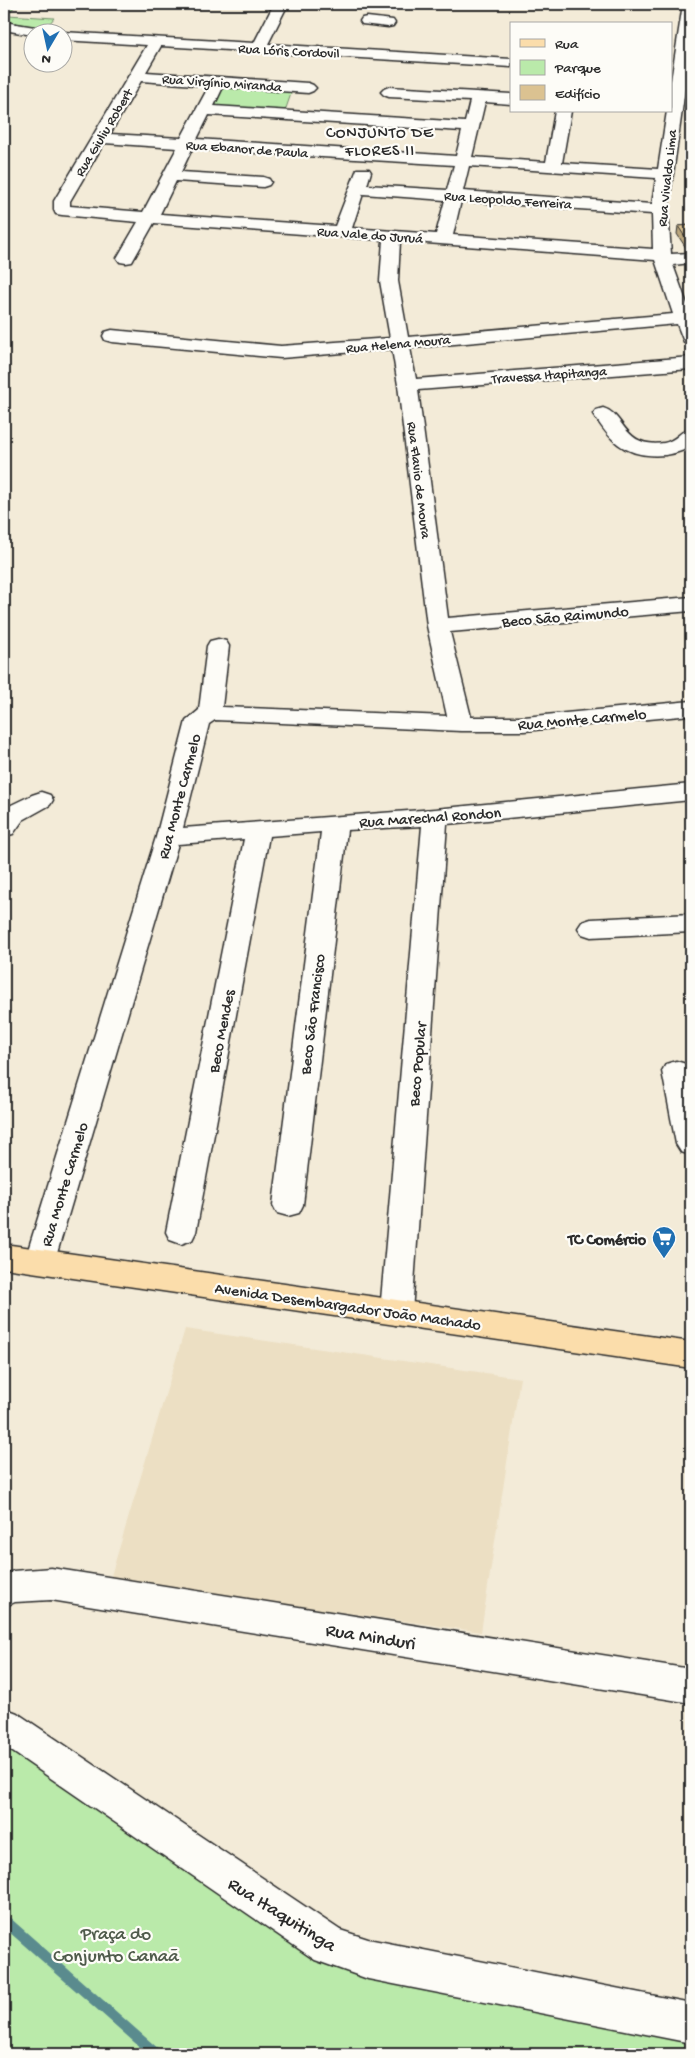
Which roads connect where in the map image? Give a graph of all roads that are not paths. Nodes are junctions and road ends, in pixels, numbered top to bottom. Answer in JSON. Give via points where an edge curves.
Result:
{"nodes":[{"id":1,"x":281,"y":4,"type":"edge"},
{"id":2,"x":690,"y":4,"type":"edge"},
{"id":3,"x":367,"y":21,"type":"dead end"},
{"id":4,"x":388,"y":23,"type":"dead end"},
{"id":5,"x":4,"y":26,"type":"edge"},
{"id":6,"x":22,"y":29,"type":"edge"},
{"id":7,"x":4,"y":32,"type":"edge"},
{"id":8,"x":22,"y":33,"type":"edge"},
{"id":9,"x":72,"y":37,"type":"edge"},
{"id":10,"x":156,"y":42,"type":"junction"},
{"id":11,"x":258,"y":49,"type":"junction"},
{"id":12,"x":326,"y":52,"type":"junction"},
{"id":13,"x":400,"y":57,"type":"junction"},
{"id":14,"x":510,"y":64,"type":"edge"},
{"id":15,"x":681,"y":73,"type":"edge"},
{"id":16,"x":136,"y":76,"type":"junction"},
{"id":17,"x":312,"y":79,"type":"junction"},
{"id":18,"x":218,"y":82,"type":"junction"},
{"id":19,"x":389,"y":92,"type":"junction"},
{"id":20,"x":479,"y":97,"type":"junction"},
{"id":21,"x":510,"y":99,"type":"edge"},
{"id":22,"x":203,"y":110,"type":"junction"},
{"id":23,"x":563,"y":112,"type":"edge"},
{"id":24,"x":674,"y":115,"type":"junction"},
{"id":25,"x":295,"y":116,"type":"junction"},
{"id":26,"x":691,"y":116,"type":"edge"},
{"id":27,"x":380,"y":121,"type":"junction"},
{"id":28,"x":471,"y":127,"type":"junction"},
{"id":29,"x":99,"y":138,"type":"junction"},
{"id":30,"x":186,"y":144,"type":"junction"},
{"id":31,"x":276,"y":150,"type":"junction"},
{"id":32,"x":369,"y":156,"type":"junction"},
{"id":33,"x":463,"y":161,"type":"junction"},
{"id":34,"x":553,"y":167,"type":"junction"},
{"id":35,"x":664,"y":174,"type":"junction"},
{"id":36,"x":171,"y":176,"type":"junction"},
{"id":37,"x":263,"y":182,"type":"junction"},
{"id":38,"x":357,"y":189,"type":"junction"},
{"id":39,"x":453,"y":195,"type":"junction"},
{"id":40,"x":660,"y":210,"type":"junction"},
{"id":41,"x":77,"y":212,"type":"joint"},
{"id":42,"x":149,"y":218,"type":"junction"},
{"id":43,"x":245,"y":225,"type":"junction"},
{"id":44,"x":342,"y":232,"type":"junction"},
{"id":45,"x":392,"y":235,"type":"junction"},
{"id":46,"x":443,"y":239,"type":"junction"},
{"id":47,"x":126,"y":258,"type":"dead end"},
{"id":48,"x":663,"y":258,"type":"junction"},
{"id":49,"x":691,"y":258,"type":"edge"},
{"id":50,"x":684,"y":318,"type":"junction"},
{"id":51,"x":112,"y":336,"type":"dead end"},
{"id":52,"x":691,"y":338,"type":"edge"},
{"id":53,"x":400,"y":343,"type":"junction"},
{"id":54,"x":691,"y":363,"type":"edge"},
{"id":55,"x":408,"y":385,"type":"junction"},
{"id":56,"x":603,"y":414,"type":"dead end"},
{"id":57,"x":691,"y":434,"type":"edge"},
{"id":58,"x":691,"y":604,"type":"edge"},
{"id":59,"x":438,"y":626,"type":"junction"},
{"id":60,"x":218,"y":646,"type":"dead end"},
{"id":61,"x":691,"y":708,"type":"edge"},
{"id":62,"x":210,"y":713,"type":"junction"},
{"id":63,"x":461,"y":724,"type":"junction"},
{"id":64,"x":691,"y":792,"type":"edge"},
{"id":65,"x":41,"y":800,"type":"dead end"},
{"id":66,"x":435,"y":817,"type":"junction"},
{"id":67,"x":335,"y":823,"type":"junction"},
{"id":68,"x":4,"y":828,"type":"edge"},
{"id":69,"x":258,"y":830,"type":"junction"},
{"id":70,"x":168,"y":837,"type":"junction"},
{"id":71,"x":691,"y":924,"type":"edge"},
{"id":72,"x":592,"y":928,"type":"dead end"},
{"id":73,"x":676,"y":1071,"type":"dead end"},
{"id":74,"x":691,"y":1144,"type":"edge"},
{"id":75,"x":288,"y":1205,"type":"dead end"},
{"id":76,"x":181,"y":1232,"type":"dead end"},
{"id":77,"x":4,"y":1256,"type":"edge"},
{"id":78,"x":40,"y":1260,"type":"junction"},
{"id":79,"x":396,"y":1312,"type":"junction"},
{"id":80,"x":691,"y":1355,"type":"edge"},
{"id":81,"x":4,"y":1591,"type":"edge"},
{"id":82,"x":691,"y":1686,"type":"edge"},
{"id":83,"x":4,"y":1725,"type":"edge"},
{"id":84,"x":691,"y":2023,"type":"edge"}],
"edges":[{"from":1,"to":11,"type":"street"},
{"from":2,"to":15,"type":"street","name":"Rua Vivaldo Lima"},
{"from":3,"to":4,"type":"street"},
{"from":5,"to":6,"type":"street"},
{"from":7,"to":8,"type":"street"},
{"from":9,"to":10,"type":"street","name":"Rua Lóris Cordovil"},
{"from":10,"to":11,"type":"street","name":"Rua Lóris Cordovil"},
{"from":10,"to":16,"type":"street","name":"Rua Giuliu Robert"},
{"from":11,"to":12,"type":"street","name":"Rua Lóris Cordovil"},
{"from":12,"to":13,"type":"street","name":"Rua Lóris Cordovil","via":[[377,49]]},
{"from":12,"to":17,"type":"street"},
{"from":13,"to":14,"type":"street","name":"Rua Lóris Cordovil"},
{"from":13,"to":19,"type":"street"},
{"from":15,"to":24,"type":"street","name":"Rua Vivaldo Lima"},
{"from":16,"to":18,"type":"street","name":"Rua Virgínio Miranda"},
{"from":16,"to":29,"type":"street","name":"Rua Giuliu Robert"},
{"from":17,"to":18,"type":"street","name":"Rua Virgínio Miranda"},
{"from":17,"to":25,"type":"street"},
{"from":18,"to":22,"type":"street"},
{"from":19,"to":20,"type":"street"},
{"from":19,"to":27,"type":"street"},
{"from":20,"to":21,"type":"street"},
{"from":20,"to":28,"type":"street"},
{"from":22,"to":25,"type":"street"},
{"from":22,"to":30,"type":"street"},
{"from":23,"to":34,"type":"street"},
{"from":24,"to":26,"type":"street"},
{"from":24,"to":35,"type":"street","name":"Rua Vivaldo Lima"},
{"from":25,"to":27,"type":"street"},
{"from":27,"to":28,"type":"street"},
{"from":28,"to":33,"type":"street"},
{"from":29,"to":30,"type":"street","name":"Rua Ebanor de Paula"},
{"from":29,"to":41,"type":"street","name":"Rua Giuliu Robert","via":[[62,201],[62,210]]},
{"from":30,"to":31,"type":"street","name":"Rua Ebanor de Paula"},
{"from":30,"to":36,"type":"street"},
{"from":31,"to":32,"type":"street","name":"Rua Ebanor de Paula"},
{"from":31,"to":37,"type":"street"},
{"from":32,"to":33,"type":"street","name":"Rua Ebanor de Paula"},
{"from":32,"to":38,"type":"street"},
{"from":33,"to":34,"type":"street","name":"Rua Ebanor de Paula"},
{"from":33,"to":39,"type":"street"},
{"from":34,"to":35,"type":"street","name":"Rua Ebanor de Paula"},
{"from":35,"to":40,"type":"street","name":"Rua Vivaldo Lima"},
{"from":36,"to":37,"type":"street"},
{"from":36,"to":42,"type":"street"},
{"from":37,"to":43,"type":"street"},
{"from":38,"to":39,"type":"street","name":"Rua Leopoldo Ferreira"},
{"from":38,"to":44,"type":"street"},
{"from":39,"to":40,"type":"street","name":"Rua Leopoldo Ferreira"},
{"from":39,"to":46,"type":"street"},
{"from":40,"to":48,"type":"street","name":"Rua Vivaldo Lima"},
{"from":41,"to":42,"type":"street","name":"Rua Vale do Juruá"},
{"from":42,"to":43,"type":"street","name":"Rua Vale do Juruá"},
{"from":42,"to":47,"type":"street"},
{"from":43,"to":44,"type":"street","name":"Rua Vale do Juruá"},
{"from":44,"to":45,"type":"street","name":"Rua Vale do Juruá"},
{"from":45,"to":46,"type":"street","name":"Rua Vale do Juruá"},
{"from":45,"to":53,"type":"street","name":"Rua Flavio de Moura","via":[[389,281]]},
{"from":46,"to":48,"type":"street","name":"Rua Vale do Juruá"},
{"from":48,"to":49,"type":"street","name":"Rua Vale do Juruá"},
{"from":48,"to":50,"type":"street","name":"Rua Vivaldo Lima"},
{"from":50,"to":52,"type":"street","name":"Rua Vivaldo Lima"},
{"from":50,"to":53,"type":"street","name":"Rua Helena Moura"},
{"from":51,"to":53,"type":"street","name":"Rua Helena Moura","via":[[281,352]]},
{"from":53,"to":55,"type":"street","name":"Rua Flavio de Moura"},
{"from":54,"to":55,"type":"street","name":"Travessa Itapitanga"},
{"from":55,"to":59,"type":"street","name":"Rua Flavio de Moura"},
{"from":56,"to":57,"type":"street","via":[[617,433],[641,447],[677,446],[688,441]]},
{"from":58,"to":59,"type":"street","name":"Beco São Raimundo"},
{"from":59,"to":63,"type":"street","name":"Rua Flavio de Moura"},
{"from":60,"to":62,"type":"street"},
{"from":61,"to":63,"type":"street","name":"Rua Monte Carmelo","via":[[524,724]]},
{"from":62,"to":63,"type":"street","name":"Rua Monte Carmelo"},
{"from":62,"to":70,"type":"street","name":"Rua Monte Carmelo","via":[[198,721]]},
{"from":64,"to":66,"type":"street","name":"Rua Marechal Rondon"},
{"from":65,"to":68,"type":"street","via":[[14,814]]},
{"from":66,"to":67,"type":"street","name":"Rua Marechal Rondon"},
{"from":66,"to":79,"type":"street","name":"Beco Popular"},
{"from":67,"to":69,"type":"street","name":"Rua Marechal Rondon"},
{"from":67,"to":75,"type":"street","name":"Beco São Francisco"},
{"from":69,"to":70,"type":"street","name":"Rua Marechal Rondon"},
{"from":69,"to":76,"type":"street","name":"Beco Mendes"},
{"from":70,"to":78,"type":"street","name":"Rua Monte Carmelo"},
{"from":71,"to":72,"type":"street"},
{"from":73,"to":74,"type":"street"},
{"from":77,"to":78,"type":"main road","name":"Avenida Desembargador João Machado"},
{"from":78,"to":79,"type":"main road","name":"Avenida Desembargador João Machado"},
{"from":79,"to":80,"type":"main road","name":"Avenida Desembargador João Machado"},
{"from":81,"to":82,"type":"street","name":"Rua Minduri","via":[[13,1587],[52,1584]]},
{"from":83,"to":84,"type":"street","name":"Rua Itaquitinga","via":[[329,1946],[368,1959]]}]}
